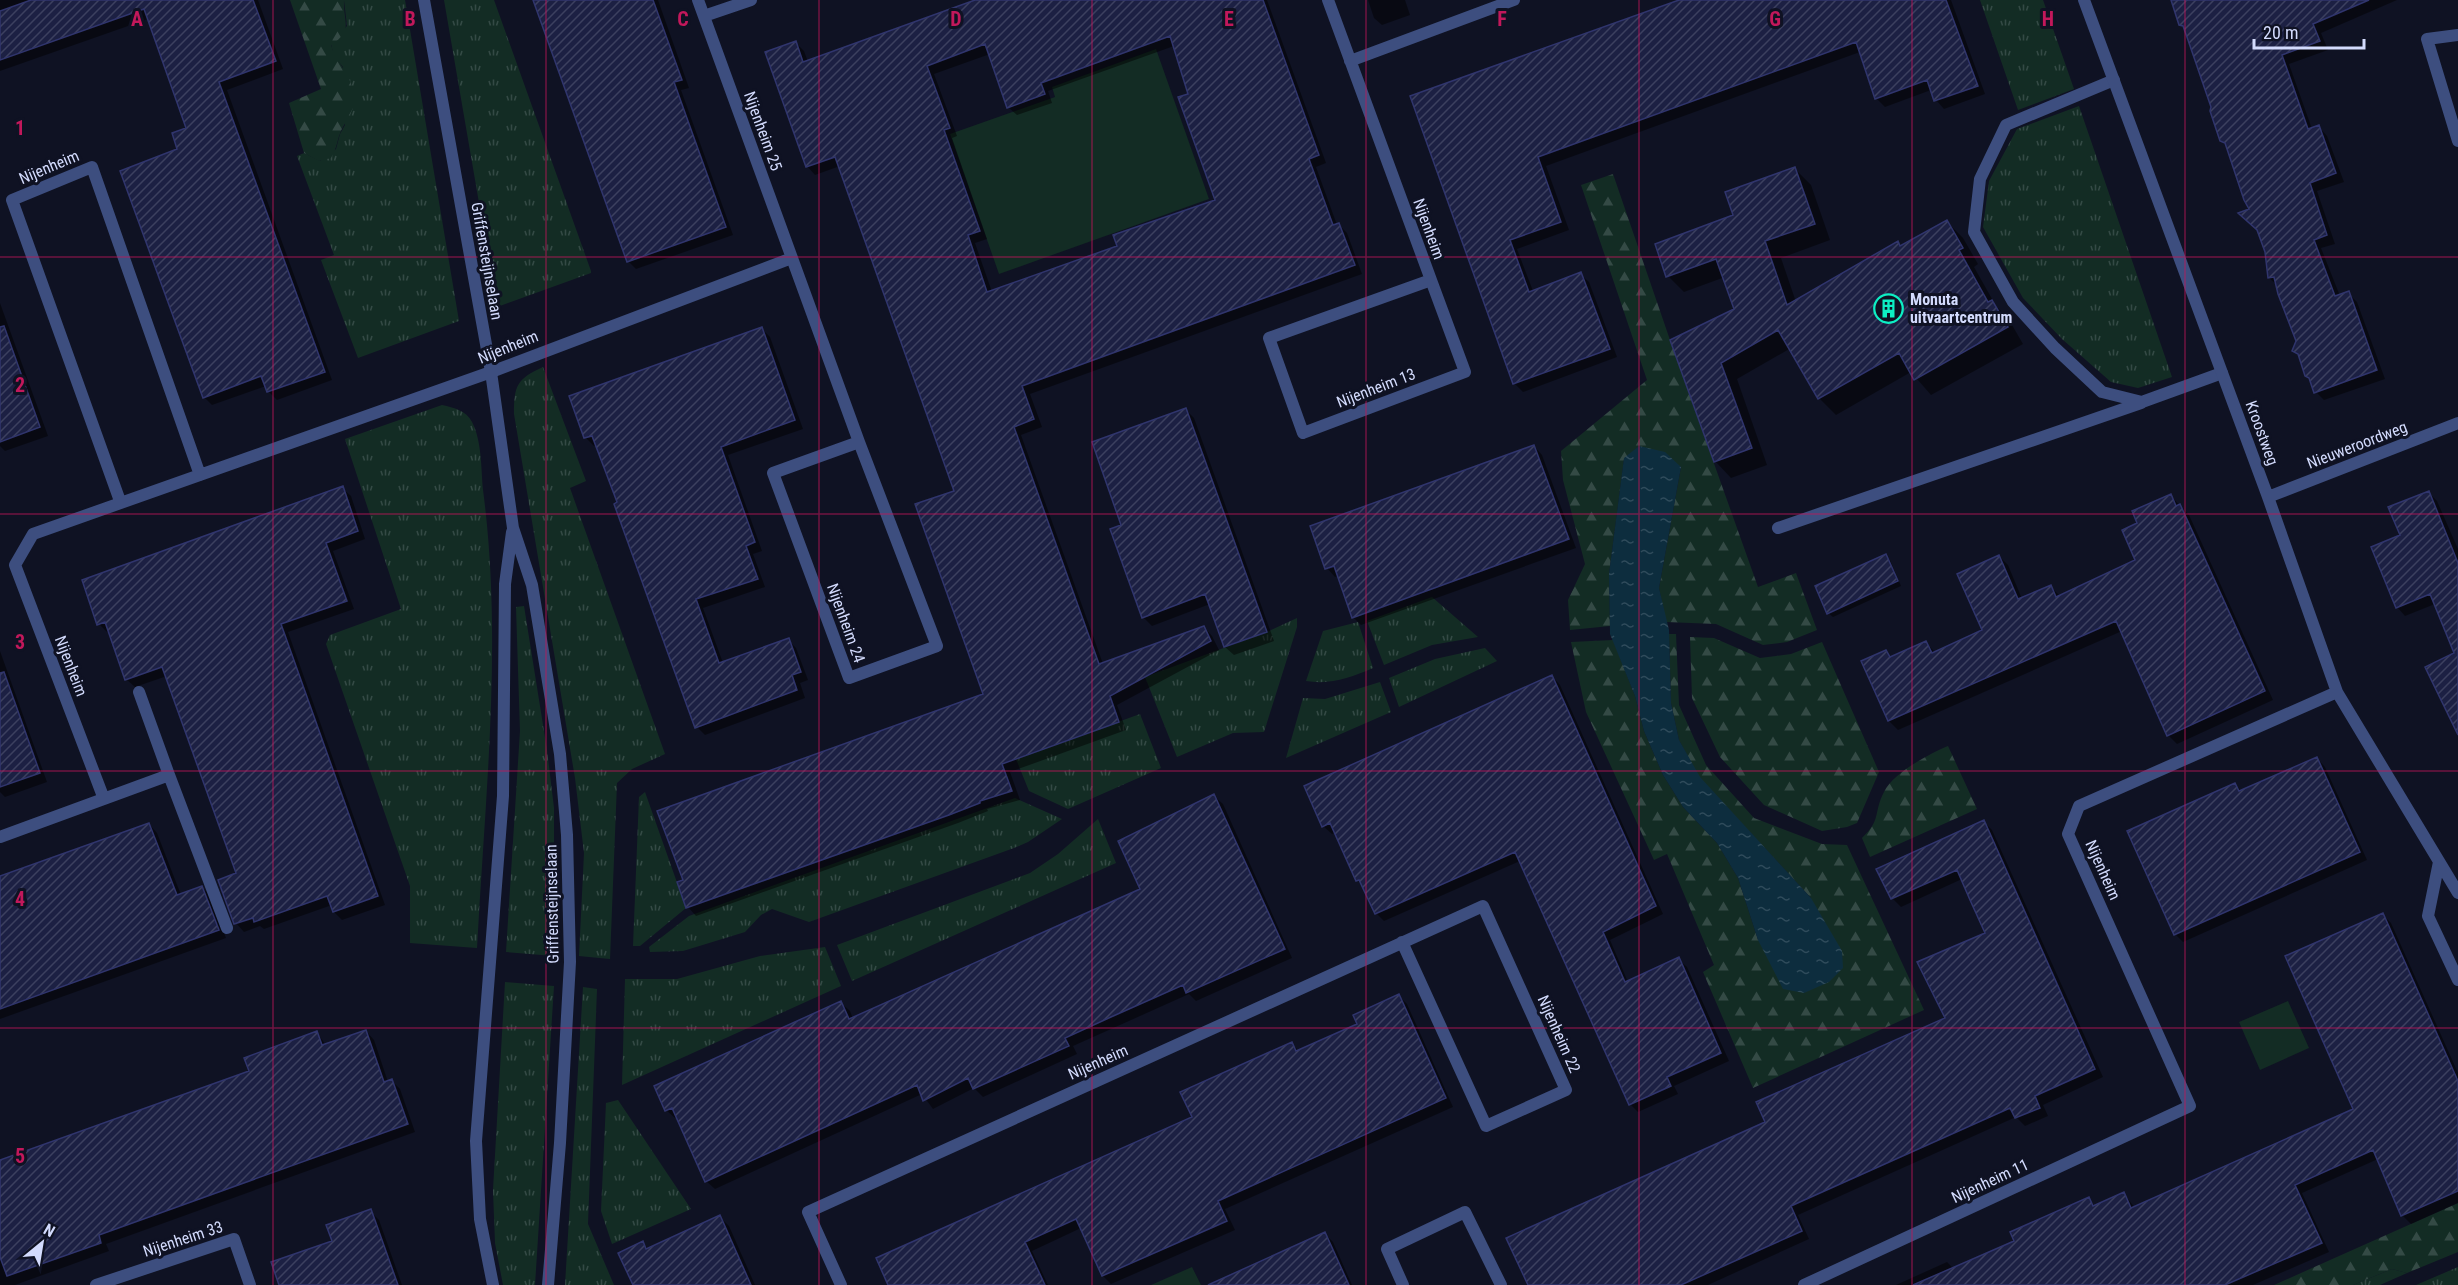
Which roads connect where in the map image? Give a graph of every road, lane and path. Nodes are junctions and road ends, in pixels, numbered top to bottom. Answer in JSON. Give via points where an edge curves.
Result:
{"nodes":[{"id":1,"x":424,"y":0,"type":"edge"},
{"id":2,"x":698,"y":0,"type":"edge"},
{"id":3,"x":751,"y":0,"type":"edge"},
{"id":4,"x":1328,"y":0,"type":"edge"},
{"id":5,"x":1514,"y":0,"type":"edge"},
{"id":6,"x":2084,"y":0,"type":"edge"},
{"id":7,"x":704,"y":16,"type":"junction"},
{"id":8,"x":2458,"y":35,"type":"edge"},
{"id":9,"x":1350,"y":61,"type":"junction"},
{"id":10,"x":2114,"y":80,"type":"junction"},
{"id":11,"x":2458,"y":141,"type":"edge"},
{"id":12,"x":792,"y":258,"type":"junction"},
{"id":13,"x":1431,"y":280,"type":"junction"},
{"id":14,"x":1269,"y":338,"type":"joint"},
{"id":15,"x":491,"y":372,"type":"junction"},
{"id":16,"x":2222,"y":373,"type":"junction"},
{"id":17,"x":2142,"y":402,"type":"junction"},
{"id":18,"x":2458,"y":423,"type":"edge"},
{"id":19,"x":859,"y":442,"type":"junction"},
{"id":20,"x":200,"y":474,"type":"junction"},
{"id":21,"x":2268,"y":497,"type":"junction"},
{"id":22,"x":120,"y":501,"type":"junction"},
{"id":23,"x":513,"y":528,"type":"junction"},
{"id":24,"x":1778,"y":528,"type":"dead end"},
{"id":25,"x":139,"y":692,"type":"dead end"},
{"id":26,"x":2337,"y":692,"type":"junction"},
{"id":27,"x":169,"y":775,"type":"junction"},
{"id":28,"x":104,"y":799,"type":"junction"},
{"id":29,"x":0,"y":837,"type":"edge"},
{"id":30,"x":2439,"y":862,"type":"junction"},
{"id":31,"x":2458,"y":893,"type":"edge"},
{"id":32,"x":227,"y":928,"type":"dead end"},
{"id":33,"x":1402,"y":942,"type":"junction"},
{"id":34,"x":2458,"y":980,"type":"edge"},
{"id":35,"x":2190,"y":1106,"type":"joint"},
{"id":36,"x":96,"y":1285,"type":"edge"},
{"id":37,"x":250,"y":1285,"type":"edge"},
{"id":38,"x":493,"y":1285,"type":"edge"},
{"id":39,"x":548,"y":1285,"type":"edge"},
{"id":40,"x":841,"y":1285,"type":"edge"},
{"id":41,"x":1403,"y":1285,"type":"edge"},
{"id":42,"x":1501,"y":1285,"type":"edge"},
{"id":43,"x":1804,"y":1285,"type":"edge"}],
"edges":[{"from":1,"to":15,"type":"street","name":"Griffensteijnselaan"},
{"from":2,"to":7,"type":"street","name":"Nijenheim 25"},
{"from":3,"to":7,"type":"street"},
{"from":4,"to":9,"type":"street","name":"Nijenheim"},
{"from":5,"to":9,"type":"street"},
{"from":6,"to":10,"type":"street","name":"Kroostweg"},
{"from":7,"to":12,"type":"street","name":"Nijenheim 25"},
{"from":8,"to":11,"type":"street","via":[[2427,39]]},
{"from":9,"to":13,"type":"street","name":"Nijenheim"},
{"from":10,"to":16,"type":"street","name":"Kroostweg"},
{"from":10,"to":17,"type":"street","via":[[2006,125],[1980,179],[1974,231],[2013,302],[2055,348],[2102,392]]},
{"from":12,"to":15,"type":"street","name":"Nijenheim"},
{"from":12,"to":19,"type":"street","name":"Nijenheim 24"},
{"from":13,"to":14,"type":"street","name":"Nijenheim"},
{"from":13,"to":14,"type":"street","name":"Nijenheim 13","via":[[1465,372],[1303,433]]},
{"from":15,"to":20,"type":"street","name":"Nijenheim"},
{"from":15,"to":23,"type":"street","name":"Griffensteijnselaan"},
{"from":16,"to":17,"type":"street"},
{"from":16,"to":21,"type":"street","name":"Kroostweg"},
{"from":17,"to":24,"type":"street"},
{"from":18,"to":21,"type":"street","name":"Nieuweroordweg"},
{"from":19,"to":19,"type":"street","name":"Nijenheim 24","via":[[773,473],[849,678],[937,646]]},
{"from":20,"to":22,"type":"street","name":"Nijenheim"},
{"from":20,"to":22,"type":"street","name":"Nijenheim","via":[[92,167],[12,200]]},
{"from":21,"to":26,"type":"street","name":"Kroostweg"},
{"from":22,"to":28,"type":"street","name":"Nijenheim","via":[[33,534],[15,565]]},
{"from":23,"to":38,"type":"street","name":"Griffensteijnselaan","via":[[504,584],[503,796],[476,1141],[480,1219]]},
{"from":23,"to":39,"type":"street","name":"Griffensteijnselaan","via":[[532,585],[560,754],[567,835],[570,962]]},
{"from":25,"to":27,"type":"street"},
{"from":26,"to":30,"type":"street","name":"Kroostweg"},
{"from":26,"to":35,"type":"street","name":"Nijenheim","via":[[2079,806],[2068,834]]},
{"from":27,"to":28,"type":"street"},
{"from":27,"to":32,"type":"street"},
{"from":28,"to":29,"type":"street"},
{"from":30,"to":31,"type":"street","name":"Kroostweg"},
{"from":30,"to":34,"type":"street","via":[[2428,916]]},
{"from":33,"to":33,"type":"street","name":"Nijenheim 22","via":[[1483,906],[1566,1090],[1486,1126]]},
{"from":33,"to":40,"type":"street","name":"Nijenheim","via":[[808,1212]]},
{"from":35,"to":43,"type":"street","name":"Nijenheim 11"},
{"from":36,"to":37,"type":"street","name":"Nijenheim 33","via":[[234,1239]]},
{"from":41,"to":42,"type":"street","via":[[1387,1249],[1466,1212]]}]}
